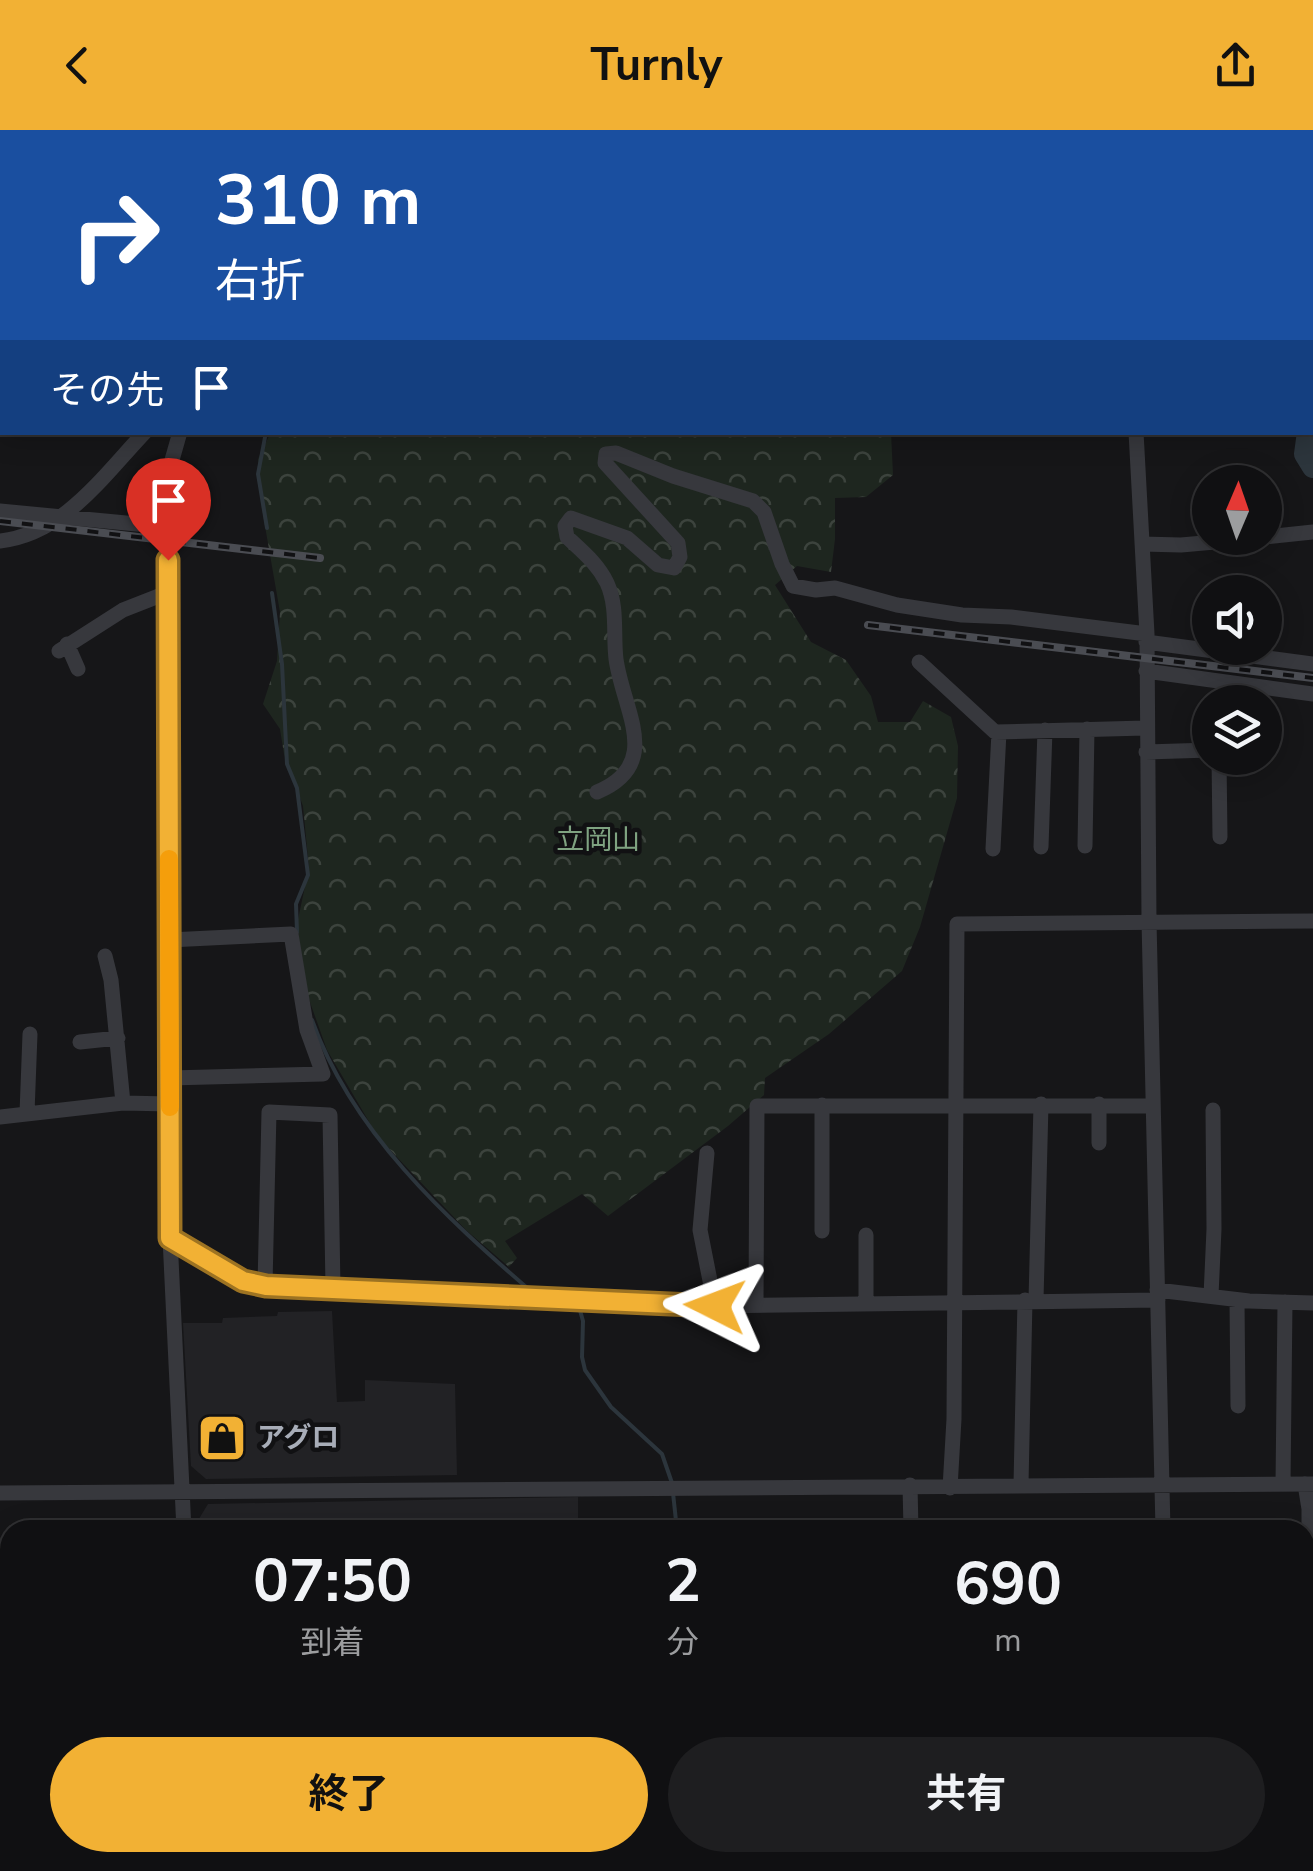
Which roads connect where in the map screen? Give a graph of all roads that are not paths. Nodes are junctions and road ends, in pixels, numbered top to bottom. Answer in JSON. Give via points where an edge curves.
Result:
{"nodes":[{"id":1,"x":143,"y":435,"type":"edge"},
{"id":2,"x":179,"y":435,"type":"edge"},
{"id":3,"x":1136,"y":435,"type":"edge"},
{"id":4,"x":0,"y":510,"type":"edge"},
{"id":5,"x":62,"y":518,"type":"junction"},
{"id":6,"x":168,"y":528,"type":"junction"},
{"id":7,"x":1313,"y":532,"type":"edge"},
{"id":8,"x":1282,"y":535,"type":"edge"},
{"id":9,"x":0,"y":541,"type":"edge"},
{"id":10,"x":1142,"y":544,"type":"junction"},
{"id":11,"x":1192,"y":544,"type":"edge"},
{"id":12,"x":170,"y":592,"type":"junction"},
{"id":13,"x":1146,"y":638,"type":"junction"},
{"id":14,"x":920,"y":662,"type":"dead end"},
{"id":15,"x":1313,"y":664,"type":"edge"},
{"id":16,"x":78,"y":669,"type":"dead end"},
{"id":17,"x":1146,"y":671,"type":"junction"},
{"id":18,"x":1313,"y":694,"type":"edge"},
{"id":19,"x":1145,"y":728,"type":"junction"},
{"id":20,"x":1087,"y":729,"type":"junction"},
{"id":21,"x":1045,"y":730,"type":"junction"},
{"id":22,"x":999,"y":732,"type":"junction"},
{"id":23,"x":1192,"y":751,"type":"edge"},
{"id":24,"x":1146,"y":752,"type":"junction"},
{"id":25,"x":1219,"y":775,"type":"edge"},
{"id":26,"x":597,"y":792,"type":"dead end"},
{"id":27,"x":1220,"y":836,"type":"dead end"},
{"id":28,"x":1038,"y":840,"type":"dead end"},
{"id":29,"x":1085,"y":846,"type":"dead end"},
{"id":30,"x":993,"y":849,"type":"dead end"},
{"id":31,"x":1149,"y":921,"type":"junction"},
{"id":32,"x":1313,"y":921,"type":"edge"},
{"id":33,"x":169,"y":940,"type":"junction"},
{"id":34,"x":105,"y":956,"type":"dead end"},
{"id":35,"x":30,"y":1034,"type":"dead end"},
{"id":36,"x":118,"y":1038,"type":"junction"},
{"id":37,"x":80,"y":1042,"type":"dead end"},
{"id":38,"x":170,"y":1078,"type":"junction"},
{"id":39,"x":123,"y":1103,"type":"junction"},
{"id":40,"x":170,"y":1104,"type":"junction"},
{"id":41,"x":1041,"y":1104,"type":"junction"},
{"id":42,"x":1100,"y":1104,"type":"junction"},
{"id":43,"x":822,"y":1105,"type":"junction"},
{"id":44,"x":955,"y":1105,"type":"junction"},
{"id":45,"x":1153,"y":1106,"type":"junction"},
{"id":46,"x":1213,"y":1110,"type":"dead end"},
{"id":47,"x":27,"y":1113,"type":"junction"},
{"id":48,"x":0,"y":1117,"type":"edge"},
{"id":49,"x":1098,"y":1143,"type":"dead end"},
{"id":50,"x":707,"y":1153,"type":"dead end"},
{"id":51,"x":822,"y":1231,"type":"dead end"},
{"id":52,"x":866,"y":1235,"type":"dead end"},
{"id":53,"x":170,"y":1238,"type":"junction"},
{"id":54,"x":266,"y":1286,"type":"junction"},
{"id":55,"x":333,"y":1288,"type":"junction"},
{"id":56,"x":1157,"y":1295,"type":"junction"},
{"id":57,"x":1211,"y":1296,"type":"junction"},
{"id":58,"x":1031,"y":1300,"type":"junction"},
{"id":59,"x":1237,"y":1300,"type":"junction"},
{"id":60,"x":955,"y":1302,"type":"junction"},
{"id":61,"x":1285,"y":1302,"type":"junction"},
{"id":62,"x":866,"y":1304,"type":"junction"},
{"id":63,"x":1313,"y":1304,"type":"edge"},
{"id":64,"x":756,"y":1305,"type":"junction"},
{"id":65,"x":715,"y":1306,"type":"junction"},
{"id":66,"x":1024,"y":1378,"type":"junction"},
{"id":67,"x":1042,"y":1378,"type":"dead end"},
{"id":68,"x":1238,"y":1406,"type":"dead end"},
{"id":69,"x":1021,"y":1484,"type":"junction"},
{"id":70,"x":1162,"y":1484,"type":"junction"},
{"id":71,"x":1283,"y":1484,"type":"junction"},
{"id":72,"x":1309,"y":1484,"type":"edge"},
{"id":73,"x":910,"y":1486,"type":"junction"},
{"id":74,"x":950,"y":1488,"type":"junction"},
{"id":75,"x":0,"y":1493,"type":"edge"},
{"id":76,"x":182,"y":1494,"type":"junction"},
{"id":77,"x":183,"y":1520,"type":"edge"},
{"id":78,"x":911,"y":1520,"type":"edge"},
{"id":79,"x":1164,"y":1520,"type":"edge"},
{"id":80,"x":1310,"y":1520,"type":"edge"}],
"edges":[{"from":1,"to":5,"type":"street"},
{"from":2,"to":6,"type":"street","via":[[170,467]]},
{"from":3,"to":10,"type":"street"},
{"from":4,"to":5,"type":"street"},
{"from":5,"to":6,"type":"street"},
{"from":5,"to":9,"type":"street","via":[[24,538]]},
{"from":6,"to":12,"type":"street"},
{"from":7,"to":8,"type":"street"},
{"from":10,"to":11,"type":"street"},
{"from":10,"to":13,"type":"street"},
{"from":12,"to":16,"type":"street","via":[[123,610],[63,647]]},
{"from":12,"to":33,"type":"street"},
{"from":13,"to":15,"type":"street"},
{"from":13,"to":17,"type":"street"},
{"from":13,"to":26,"type":"street","via":[[793,586],[764,512],[753,501],[606,454],[604,463],[678,543],[680,558],[674,568],[658,565],[628,538],[571,518],[565,526],[567,538],[596,564],[614,604],[616,660],[636,740],[618,784]]},
{"from":14,"to":22,"type":"street"},
{"from":17,"to":18,"type":"street"},
{"from":17,"to":19,"type":"street"},
{"from":19,"to":20,"type":"street"},
{"from":19,"to":24,"type":"street"},
{"from":20,"to":21,"type":"street"},
{"from":20,"to":29,"type":"street","via":[[1079,790]]},
{"from":21,"to":22,"type":"street"},
{"from":21,"to":28,"type":"street"},
{"from":22,"to":30,"type":"street","via":[[990,791]]},
{"from":23,"to":24,"type":"street"},
{"from":24,"to":31,"type":"street"},
{"from":25,"to":27,"type":"street"},
{"from":31,"to":32,"type":"street"},
{"from":31,"to":44,"type":"street","via":[[957,924]]},
{"from":31,"to":45,"type":"street"},
{"from":33,"to":38,"type":"street"},
{"from":33,"to":38,"type":"street","via":[[290,934],[307,1030],[323,1074]]},
{"from":34,"to":36,"type":"street"},
{"from":35,"to":47,"type":"street"},
{"from":36,"to":37,"type":"street"},
{"from":36,"to":39,"type":"street"},
{"from":38,"to":40,"type":"street"},
{"from":39,"to":40,"type":"street"},
{"from":39,"to":47,"type":"street"},
{"from":40,"to":53,"type":"street"},
{"from":41,"to":42,"type":"street"},
{"from":41,"to":44,"type":"street"},
{"from":41,"to":58,"type":"street"},
{"from":42,"to":45,"type":"street"},
{"from":42,"to":49,"type":"street"},
{"from":43,"to":44,"type":"street"},
{"from":43,"to":51,"type":"street"},
{"from":43,"to":64,"type":"street","via":[[757,1106]]},
{"from":44,"to":60,"type":"street"},
{"from":45,"to":56,"type":"street"},
{"from":46,"to":57,"type":"street","via":[[1218,1198],[1208,1250]]},
{"from":47,"to":48,"type":"street"},
{"from":50,"to":65,"type":"street","via":[[700,1230]]},
{"from":52,"to":62,"type":"street"},
{"from":53,"to":54,"type":"street","via":[[243,1281]]},
{"from":53,"to":76,"type":"street"},
{"from":54,"to":55,"type":"street"},
{"from":54,"to":55,"type":"street","via":[[269,1112],[284,1112],[330,1115]]},
{"from":55,"to":65,"type":"street"},
{"from":56,"to":57,"type":"street"},
{"from":56,"to":58,"type":"street"},
{"from":56,"to":70,"type":"street"},
{"from":57,"to":59,"type":"street"},
{"from":58,"to":60,"type":"street"},
{"from":58,"to":66,"type":"street"},
{"from":59,"to":61,"type":"street"},
{"from":59,"to":68,"type":"street"},
{"from":60,"to":62,"type":"street"},
{"from":60,"to":74,"type":"street"},
{"from":61,"to":63,"type":"street"},
{"from":61,"to":71,"type":"street"},
{"from":62,"to":64,"type":"street"},
{"from":64,"to":65,"type":"street"},
{"from":66,"to":67,"type":"street"},
{"from":66,"to":69,"type":"street"},
{"from":69,"to":70,"type":"street"},
{"from":69,"to":74,"type":"street"},
{"from":70,"to":71,"type":"street"},
{"from":70,"to":79,"type":"street"},
{"from":71,"to":72,"type":"street"},
{"from":72,"to":80,"type":"street"},
{"from":73,"to":74,"type":"street"},
{"from":73,"to":76,"type":"street"},
{"from":73,"to":78,"type":"street"},
{"from":75,"to":76,"type":"street"},
{"from":76,"to":77,"type":"street"}]}
